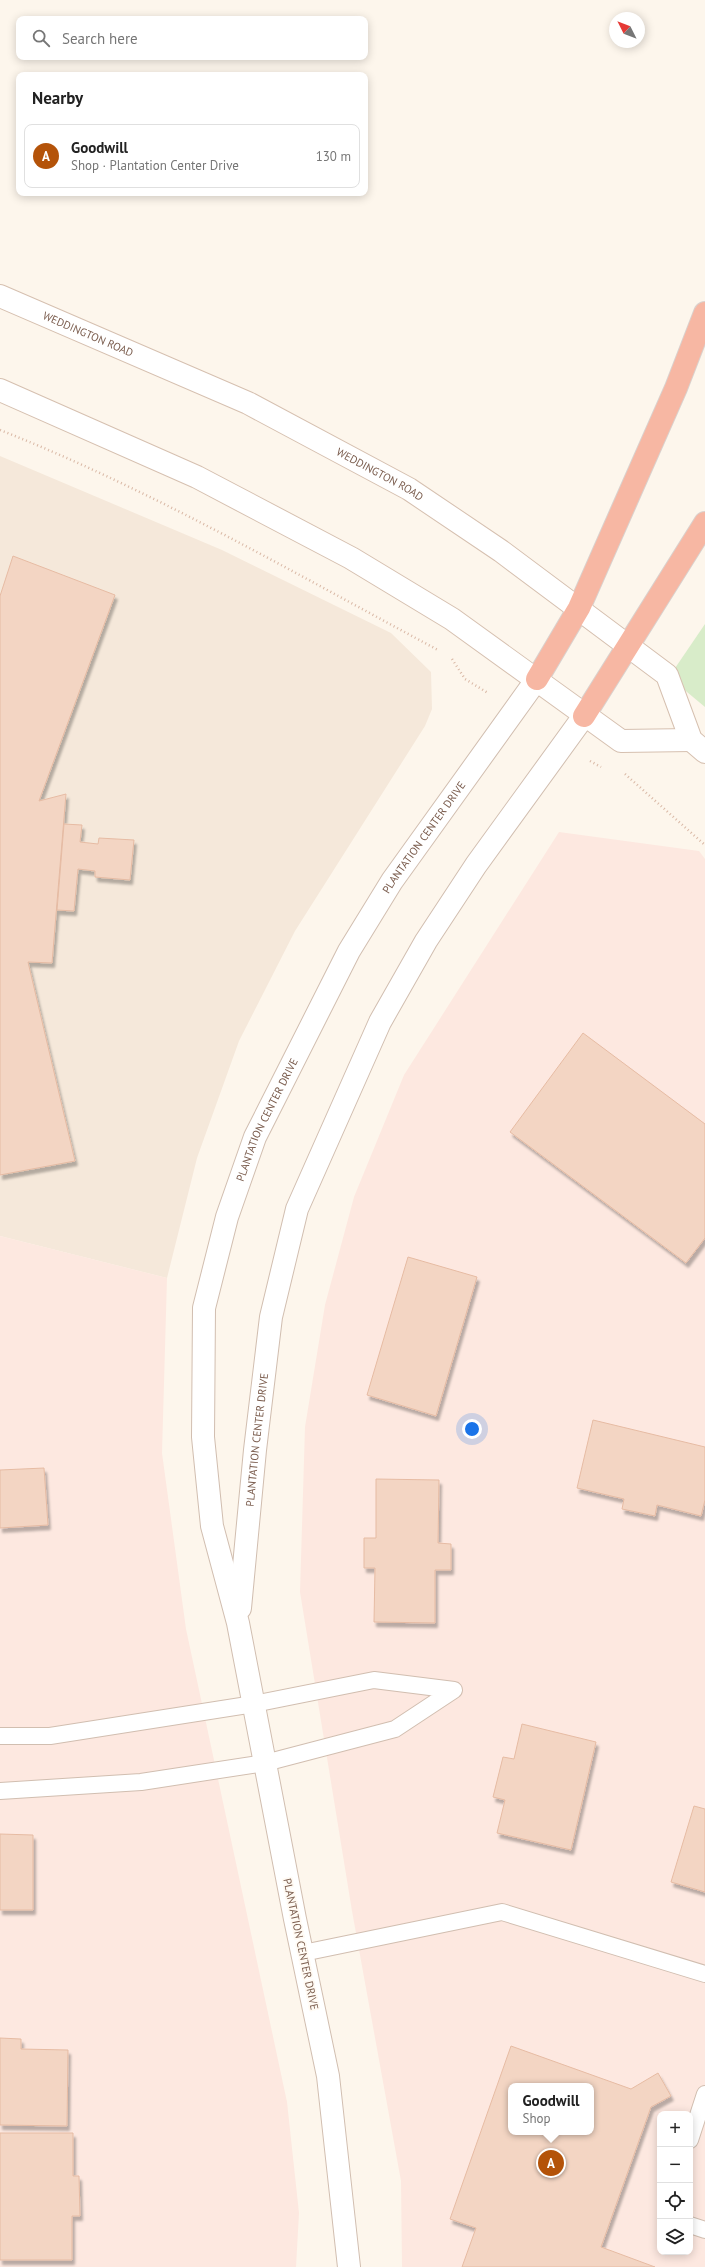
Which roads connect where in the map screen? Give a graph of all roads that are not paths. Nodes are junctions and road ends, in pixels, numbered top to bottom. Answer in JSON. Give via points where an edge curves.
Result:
{"nodes":[{"id":1,"x":0,"y":296,"type":"edge"},
{"id":2,"x":705,"y":312,"type":"edge"},
{"id":3,"x":0,"y":390,"type":"edge"},
{"id":4,"x":705,"y":523,"type":"edge"},
{"id":5,"x":579,"y":608,"type":"junction"},
{"id":6,"x":629,"y":647,"type":"junction"},
{"id":7,"x":537,"y":680,"type":"junction"},
{"id":8,"x":584,"y":716,"type":"junction"},
{"id":9,"x":698,"y":746,"type":"edge"},
{"id":10,"x":238,"y":1624,"type":"junction"},
{"id":11,"x":254,"y":1704,"type":"junction"},
{"id":12,"x":0,"y":1736,"type":"edge"},
{"id":13,"x":265,"y":1763,"type":"junction"},
{"id":14,"x":0,"y":1791,"type":"edge"},
{"id":15,"x":303,"y":1953,"type":"junction"},
{"id":16,"x":705,"y":1974,"type":"edge"},
{"id":17,"x":705,"y":2094,"type":"edge"},
{"id":18,"x":693,"y":2131,"type":"edge"},
{"id":19,"x":693,"y":2226,"type":"edge"},
{"id":20,"x":705,"y":2230,"type":"edge"},
{"id":21,"x":349,"y":2267,"type":"edge"}],
"edges":[{"from":1,"to":5,"type":"street","name":"WEDDINGTON ROAD","via":[[248,403],[409,489]]},
{"from":2,"to":5,"type":"highway","via":[[676,388]]},
{"from":3,"to":7,"type":"street","name":"WEDDINGTON ROAD","via":[[198,477],[351,558],[452,619]]},
{"from":4,"to":6,"type":"highway"},
{"from":5,"to":6,"type":"street","name":"WEDDINGTON ROAD"},
{"from":5,"to":7,"type":"highway"},
{"from":6,"to":8,"type":"highway"},
{"from":6,"to":9,"type":"street","name":"WEDDINGTON ROAD","via":[[667,675]]},
{"from":7,"to":8,"type":"street","name":"WEDDINGTON ROAD"},
{"from":7,"to":10,"type":"street","name":"PLANTATION CENTER DRIVE","via":[[392,881],[349,951],[255,1137],[227,1217],[204,1308],[203,1437],[212,1526]]},
{"from":8,"to":9,"type":"street","name":"WEDDINGTON ROAD","via":[[621,741]]},
{"from":8,"to":10,"type":"street","name":"PLANTATION CENTER DRIVE","via":[[476,865],[426,941],[380,1022],[297,1209],[271,1317]]},
{"from":10,"to":11,"type":"street","name":"PLANTATION CENTER DRIVE"},
{"from":11,"to":12,"type":"lane","via":[[50,1736]]},
{"from":11,"to":13,"type":"street","name":"PLANTATION CENTER DRIVE"},
{"from":11,"to":13,"type":"lane","via":[[374,1680],[454,1690],[395,1729]]},
{"from":13,"to":14,"type":"lane","via":[[141,1782]]},
{"from":13,"to":15,"type":"street","name":"PLANTATION CENTER DRIVE"},
{"from":15,"to":16,"type":"lane","via":[[502,1912]]},
{"from":15,"to":21,"type":"street","name":"PLANTATION CENTER DRIVE","via":[[328,2076]]},
{"from":17,"to":18,"type":"lane"},
{"from":19,"to":20,"type":"lane"}]}
